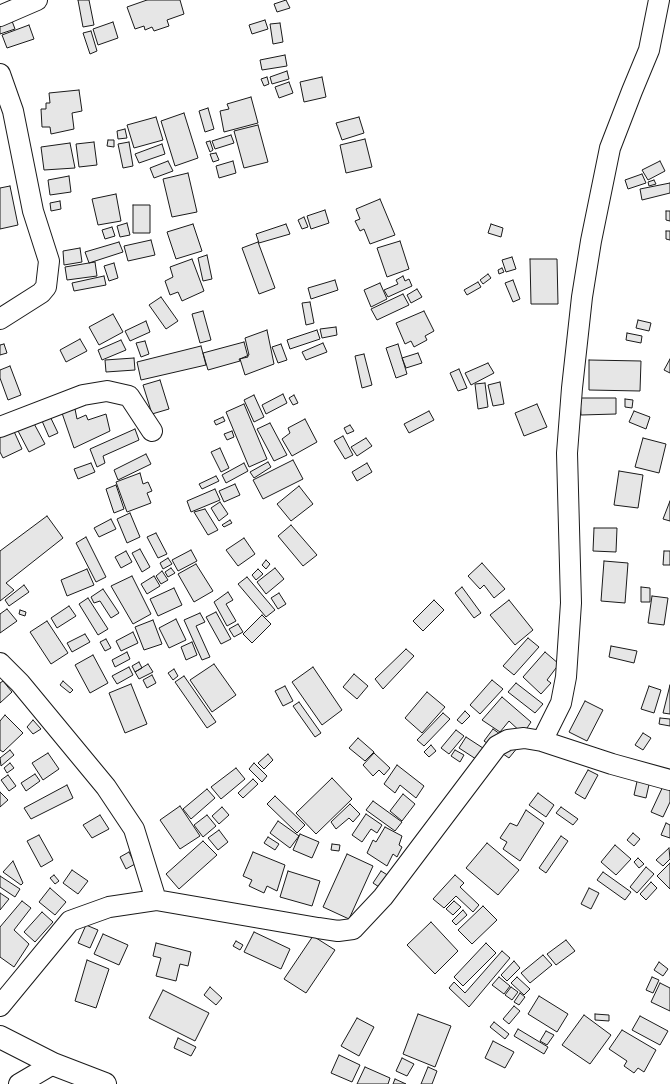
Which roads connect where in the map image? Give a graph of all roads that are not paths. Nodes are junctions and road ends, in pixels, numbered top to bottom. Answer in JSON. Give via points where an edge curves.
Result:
{"nodes":[{"id":1,"x":37,"y":0,"type":"edge"},
{"id":2,"x":659,"y":0,"type":"edge"},
{"id":3,"x":0,"y":16,"type":"edge"},
{"id":4,"x":0,"y":74,"type":"edge"},
{"id":5,"x":0,"y":319,"type":"edge"},
{"id":6,"x":0,"y":427,"type":"edge"},
{"id":7,"x":152,"y":431,"type":"dead end"},
{"id":8,"x":0,"y":663,"type":"edge"},
{"id":9,"x":542,"y":742,"type":"junction"},
{"id":10,"x":670,"y":780,"type":"edge"},
{"id":11,"x":156,"y":900,"type":"junction"},
{"id":12,"x":0,"y":1006,"type":"edge"},
{"id":13,"x":0,"y":1037,"type":"edge"},
{"id":14,"x":0,"y":1043,"type":"edge"},
{"id":15,"x":21,"y":1048,"type":"junction"},
{"id":16,"x":53,"y":1064,"type":"junction"},
{"id":17,"x":19,"y":1084,"type":"edge"},
{"id":18,"x":105,"y":1084,"type":"edge"}],
"edges":[{"from":1,"to":3,"type":"street"},
{"from":2,"to":9,"type":"street","via":[[649,50],[610,148],[584,290],[567,453],[571,603],[566,677],[561,703]]},
{"from":4,"to":5,"type":"street","via":[[13,111],[33,210],[49,261],[46,287],[41,293]]},
{"from":6,"to":7,"type":"street","via":[[83,395],[107,391],[129,396]]},
{"from":8,"to":11,"type":"street","via":[[20,683],[106,787],[134,829]]},
{"from":9,"to":10,"type":"street"},
{"from":9,"to":11,"type":"street","via":[[524,738],[508,740],[497,746],[383,897],[353,929],[338,931]]},
{"from":11,"to":12,"type":"street","via":[[108,907],[70,921]]},
{"from":13,"to":15,"type":"main road"},
{"from":14,"to":15,"type":"main road"},
{"from":15,"to":16,"type":"main road"},
{"from":16,"to":17,"type":"street"},
{"from":16,"to":18,"type":"main road"}]}
